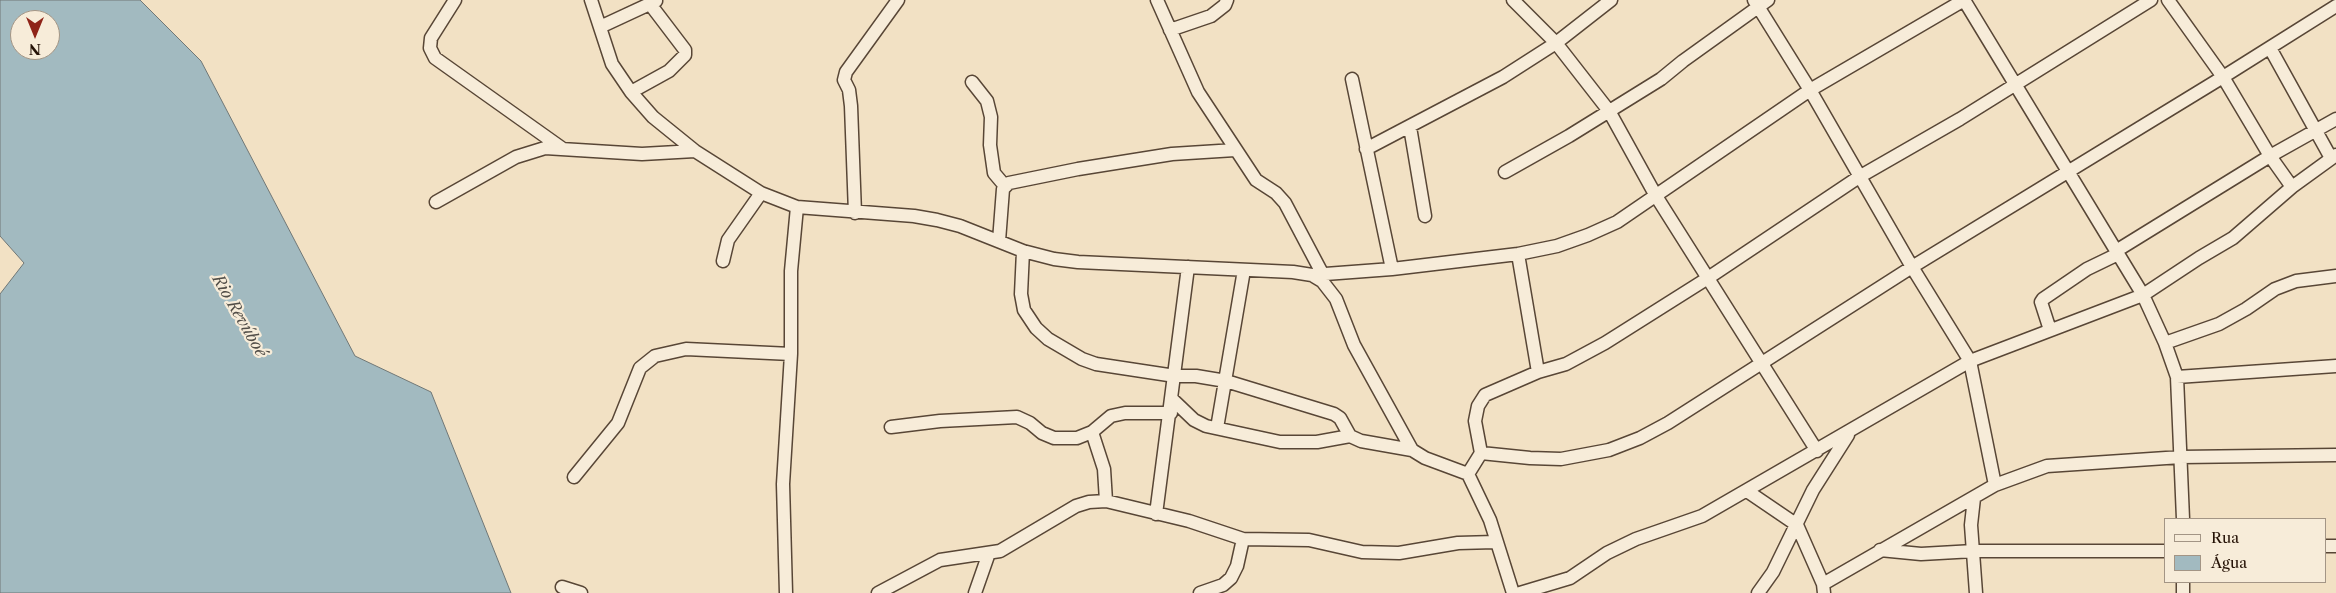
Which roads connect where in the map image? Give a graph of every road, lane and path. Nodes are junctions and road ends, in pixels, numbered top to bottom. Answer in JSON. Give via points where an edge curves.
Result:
{"nodes":[{"id":1,"x":455,"y":0,"type":"edge"},
{"id":2,"x":591,"y":0,"type":"edge"},
{"id":3,"x":898,"y":0,"type":"edge"},
{"id":4,"x":1157,"y":0,"type":"edge"},
{"id":5,"x":1228,"y":0,"type":"edge"},
{"id":6,"x":1513,"y":0,"type":"edge"},
{"id":7,"x":1611,"y":0,"type":"edge"},
{"id":8,"x":1964,"y":0,"type":"edge"},
{"id":9,"x":2151,"y":0,"type":"edge"},
{"id":10,"x":2168,"y":0,"type":"edge"},
{"id":11,"x":654,"y":2,"type":"edge"},
{"id":12,"x":1760,"y":2,"type":"edge"},
{"id":13,"x":2336,"y":6,"type":"edge"},
{"id":14,"x":600,"y":27,"type":"junction"},
{"id":15,"x":1170,"y":30,"type":"junction"},
{"id":16,"x":1556,"y":43,"type":"junction"},
{"id":17,"x":2270,"y":48,"type":"junction"},
{"id":18,"x":2224,"y":77,"type":"junction"},
{"id":19,"x":1352,"y":79,"type":"dead end"},
{"id":20,"x":972,"y":82,"type":"dead end"},
{"id":21,"x":2016,"y":84,"type":"junction"},
{"id":22,"x":1810,"y":90,"type":"junction"},
{"id":23,"x":631,"y":92,"type":"junction"},
{"id":24,"x":1609,"y":111,"type":"junction"},
{"id":25,"x":2336,"y":119,"type":"edge"},
{"id":26,"x":1410,"y":127,"type":"junction"},
{"id":27,"x":2316,"y":131,"type":"junction"},
{"id":28,"x":563,"y":149,"type":"junction"},
{"id":29,"x":1366,"y":149,"type":"junction"},
{"id":30,"x":1235,"y":150,"type":"junction"},
{"id":31,"x":695,"y":151,"type":"junction"},
{"id":32,"x":2270,"y":156,"type":"junction"},
{"id":33,"x":2333,"y":157,"type":"edge"},
{"id":34,"x":2069,"y":171,"type":"junction"},
{"id":35,"x":1505,"y":172,"type":"dead end"},
{"id":36,"x":1859,"y":177,"type":"junction"},
{"id":37,"x":1005,"y":186,"type":"junction"},
{"id":38,"x":2292,"y":187,"type":"junction"},
{"id":39,"x":761,"y":193,"type":"junction"},
{"id":40,"x":1656,"y":196,"type":"junction"},
{"id":41,"x":436,"y":202,"type":"dead end"},
{"id":42,"x":797,"y":207,"type":"junction"},
{"id":43,"x":855,"y":213,"type":"junction"},
{"id":44,"x":1425,"y":216,"type":"dead end"},
{"id":45,"x":1000,"y":241,"type":"junction"},
{"id":46,"x":1024,"y":251,"type":"junction"},
{"id":47,"x":2117,"y":253,"type":"junction"},
{"id":48,"x":1518,"y":254,"type":"junction"},
{"id":49,"x":723,"y":261,"type":"dead end"},
{"id":50,"x":1188,"y":267,"type":"junction"},
{"id":51,"x":1912,"y":267,"type":"junction"},
{"id":52,"x":1392,"y":269,"type":"junction"},
{"id":53,"x":1244,"y":270,"type":"junction"},
{"id":54,"x":1317,"y":274,"type":"junction"},
{"id":55,"x":2336,"y":276,"type":"edge"},
{"id":56,"x":1708,"y":278,"type":"junction"},
{"id":57,"x":2144,"y":295,"type":"junction"},
{"id":58,"x":2050,"y":330,"type":"junction"},
{"id":59,"x":2165,"y":343,"type":"junction"},
{"id":60,"x":791,"y":354,"type":"junction"},
{"id":61,"x":1970,"y":361,"type":"junction"},
{"id":62,"x":1762,"y":363,"type":"junction"},
{"id":63,"x":2336,"y":366,"type":"edge"},
{"id":64,"x":1538,"y":372,"type":"junction"},
{"id":65,"x":1175,"y":376,"type":"junction"},
{"id":66,"x":2178,"y":377,"type":"junction"},
{"id":67,"x":1226,"y":381,"type":"junction"},
{"id":68,"x":1172,"y":399,"type":"junction"},
{"id":69,"x":1170,"y":413,"type":"junction"},
{"id":70,"x":891,"y":427,"type":"dead end"},
{"id":71,"x":1217,"y":428,"type":"junction"},
{"id":72,"x":1092,"y":432,"type":"junction"},
{"id":73,"x":1849,"y":433,"type":"junction"},
{"id":74,"x":1350,"y":436,"type":"junction"},
{"id":75,"x":1412,"y":450,"type":"junction"},
{"id":76,"x":1817,"y":451,"type":"junction"},
{"id":77,"x":1481,"y":453,"type":"junction"},
{"id":78,"x":2336,"y":455,"type":"edge"},
{"id":79,"x":2181,"y":457,"type":"junction"},
{"id":80,"x":1468,"y":474,"type":"junction"},
{"id":81,"x":574,"y":477,"type":"dead end"},
{"id":82,"x":1995,"y":485,"type":"junction"},
{"id":83,"x":1747,"y":491,"type":"junction"},
{"id":84,"x":1974,"y":498,"type":"junction"},
{"id":85,"x":1106,"y":501,"type":"junction"},
{"id":86,"x":1156,"y":514,"type":"junction"},
{"id":87,"x":2183,"y":518,"type":"edge"},
{"id":88,"x":1797,"y":525,"type":"junction"},
{"id":89,"x":1243,"y":539,"type":"junction"},
{"id":90,"x":1495,"y":542,"type":"junction"},
{"id":91,"x":1880,"y":550,"type":"junction"},
{"id":92,"x":1974,"y":551,"type":"junction"},
{"id":93,"x":2164,"y":551,"type":"edge"},
{"id":94,"x":989,"y":552,"type":"junction"},
{"id":95,"x":1227,"y":581,"type":"junction"},
{"id":96,"x":562,"y":587,"type":"dead end"},
{"id":97,"x":1823,"y":588,"type":"edge"},
{"id":98,"x":581,"y":593,"type":"edge"},
{"id":99,"x":786,"y":593,"type":"edge"},
{"id":100,"x":878,"y":593,"type":"edge"},
{"id":101,"x":975,"y":593,"type":"edge"},
{"id":102,"x":1200,"y":593,"type":"edge"},
{"id":103,"x":1234,"y":593,"type":"edge"},
{"id":104,"x":1513,"y":593,"type":"edge"},
{"id":105,"x":1520,"y":593,"type":"edge"},
{"id":106,"x":1758,"y":593,"type":"edge"},
{"id":107,"x":1976,"y":593,"type":"edge"}],
"edges":[{"from":1,"to":28,"type":"street","via":[[431,38],[430,48],[435,58]]},
{"from":2,"to":14,"type":"street"},
{"from":3,"to":43,"type":"street","via":[[846,72],[844,80],[851,106]]},
{"from":4,"to":15,"type":"street"},
{"from":5,"to":15,"type":"street","via":[[1211,16]]},
{"from":6,"to":16,"type":"street"},
{"from":7,"to":16,"type":"street"},
{"from":8,"to":21,"type":"street"},
{"from":8,"to":22,"type":"street"},
{"from":9,"to":21,"type":"street"},
{"from":10,"to":18,"type":"street"},
{"from":11,"to":14,"type":"street"},
{"from":11,"to":23,"type":"street","via":[[686,50],[685,55],[669,71]]},
{"from":12,"to":22,"type":"street"},
{"from":12,"to":24,"type":"street","via":[[1661,80]]},
{"from":13,"to":17,"type":"street"},
{"from":14,"to":23,"type":"street","via":[[612,64]]},
{"from":15,"to":30,"type":"street","via":[[1198,92]]},
{"from":16,"to":24,"type":"street"},
{"from":16,"to":26,"type":"street","via":[[1503,77]]},
{"from":17,"to":18,"type":"street"},
{"from":17,"to":27,"type":"street"},
{"from":18,"to":32,"type":"street"},
{"from":18,"to":34,"type":"street"},
{"from":19,"to":29,"type":"street"},
{"from":20,"to":37,"type":"street","via":[[987,101],[994,173]]},
{"from":21,"to":34,"type":"street"},
{"from":21,"to":36,"type":"street"},
{"from":22,"to":36,"type":"street"},
{"from":22,"to":40,"type":"street"},
{"from":23,"to":31,"type":"street","via":[[653,117]]},
{"from":24,"to":35,"type":"street"},
{"from":24,"to":40,"type":"street"},
{"from":25,"to":27,"type":"street"},
{"from":26,"to":29,"type":"street"},
{"from":26,"to":44,"type":"street"},
{"from":27,"to":32,"type":"street"},
{"from":27,"to":33,"type":"street"},
{"from":28,"to":31,"type":"street","via":[[642,154]]},
{"from":28,"to":41,"type":"street","via":[[545,148],[516,157]]},
{"from":29,"to":52,"type":"street"},
{"from":30,"to":37,"type":"street","via":[[1172,154],[1078,168]]},
{"from":30,"to":54,"type":"street","via":[[1256,180],[1285,203]]},
{"from":31,"to":39,"type":"street"},
{"from":32,"to":38,"type":"street"},
{"from":32,"to":47,"type":"street"},
{"from":33,"to":38,"type":"street"},
{"from":34,"to":47,"type":"street"},
{"from":34,"to":51,"type":"street"},
{"from":36,"to":51,"type":"street"},
{"from":36,"to":56,"type":"street"},
{"from":37,"to":45,"type":"street"},
{"from":38,"to":57,"type":"street","via":[[2233,238]]},
{"from":39,"to":42,"type":"street"},
{"from":39,"to":49,"type":"street","via":[[728,240]]},
{"from":40,"to":48,"type":"street","via":[[1617,222],[1588,235]]},
{"from":40,"to":56,"type":"street"},
{"from":42,"to":43,"type":"street"},
{"from":42,"to":60,"type":"street","via":[[791,271]]},
{"from":43,"to":45,"type":"street","via":[[937,220]]},
{"from":45,"to":46,"type":"street"},
{"from":46,"to":50,"type":"street","via":[[1078,262]]},
{"from":46,"to":65,"type":"street","via":[[1021,294],[1024,310],[1048,339],[1096,364]]},
{"from":47,"to":57,"type":"street"},
{"from":47,"to":58,"type":"street","via":[[2043,299],[2041,302]]},
{"from":48,"to":52,"type":"street"},
{"from":48,"to":64,"type":"street"},
{"from":50,"to":53,"type":"street"},
{"from":50,"to":65,"type":"street"},
{"from":51,"to":61,"type":"street"},
{"from":51,"to":62,"type":"street"},
{"from":52,"to":54,"type":"street"},
{"from":53,"to":54,"type":"street"},
{"from":53,"to":67,"type":"street"},
{"from":54,"to":75,"type":"street","via":[[1336,299],[1354,345]]},
{"from":55,"to":59,"type":"street","via":[[2296,281],[2275,289],[2219,324]]},
{"from":56,"to":62,"type":"street"},
{"from":56,"to":64,"type":"street","via":[[1605,343],[1566,364]]},
{"from":57,"to":58,"type":"street"},
{"from":57,"to":59,"type":"street"},
{"from":58,"to":61,"type":"street"},
{"from":59,"to":66,"type":"street"},
{"from":60,"to":81,"type":"street","via":[[686,349],[655,356],[640,368],[618,423]]},
{"from":60,"to":99,"type":"street","via":[[783,484]]},
{"from":61,"to":73,"type":"street"},
{"from":61,"to":82,"type":"street"},
{"from":62,"to":76,"type":"street"},
{"from":62,"to":77,"type":"street","via":[[1640,438],[1609,450],[1561,459]]},
{"from":63,"to":66,"type":"street"},
{"from":64,"to":77,"type":"street","via":[[1485,396],[1478,406],[1475,421]]},
{"from":65,"to":67,"type":"street"},
{"from":65,"to":68,"type":"street"},
{"from":66,"to":79,"type":"street"},
{"from":67,"to":71,"type":"street"},
{"from":67,"to":74,"type":"street","via":[[1334,414]]},
{"from":68,"to":69,"type":"street"},
{"from":68,"to":71,"type":"street","via":[[1194,420]]},
{"from":69,"to":72,"type":"street","via":[[1112,416]]},
{"from":69,"to":86,"type":"street"},
{"from":70,"to":72,"type":"street","via":[[1017,417],[1054,438],[1077,438]]},
{"from":71,"to":74,"type":"street","via":[[1280,442],[1317,442]]},
{"from":72,"to":85,"type":"street","via":[[1104,469]]},
{"from":73,"to":76,"type":"street"},
{"from":73,"to":88,"type":"street","via":[[1813,490]]},
{"from":74,"to":75,"type":"street"},
{"from":75,"to":80,"type":"street"},
{"from":76,"to":83,"type":"street"},
{"from":77,"to":80,"type":"street"},
{"from":78,"to":79,"type":"street"},
{"from":79,"to":82,"type":"street","via":[[2047,466]]},
{"from":79,"to":87,"type":"street"},
{"from":80,"to":90,"type":"street","via":[[1490,520]]},
{"from":82,"to":84,"type":"street"},
{"from":83,"to":88,"type":"street"},
{"from":83,"to":105,"type":"street","via":[[1702,516],[1606,553],[1570,578]]},
{"from":84,"to":91,"type":"street"},
{"from":84,"to":92,"type":"street","via":[[1971,525]]},
{"from":85,"to":86,"type":"street"},
{"from":85,"to":94,"type":"street","via":[[1076,506],[1008,547]]},
{"from":86,"to":89,"type":"street"},
{"from":88,"to":97,"type":"street"},
{"from":88,"to":106,"type":"street","via":[[1773,572]]},
{"from":89,"to":90,"type":"street","via":[[1309,540],[1380,554]]},
{"from":89,"to":95,"type":"street","via":[[1237,566]]},
{"from":90,"to":104,"type":"street"},
{"from":91,"to":92,"type":"street","via":[[1921,554]]},
{"from":91,"to":97,"type":"street"},
{"from":92,"to":93,"type":"street"},
{"from":92,"to":107,"type":"street"},
{"from":94,"to":100,"type":"street","via":[[940,560]]},
{"from":94,"to":101,"type":"street"},
{"from":95,"to":102,"type":"street"},
{"from":95,"to":103,"type":"street"},
{"from":96,"to":98,"type":"street"}]}
